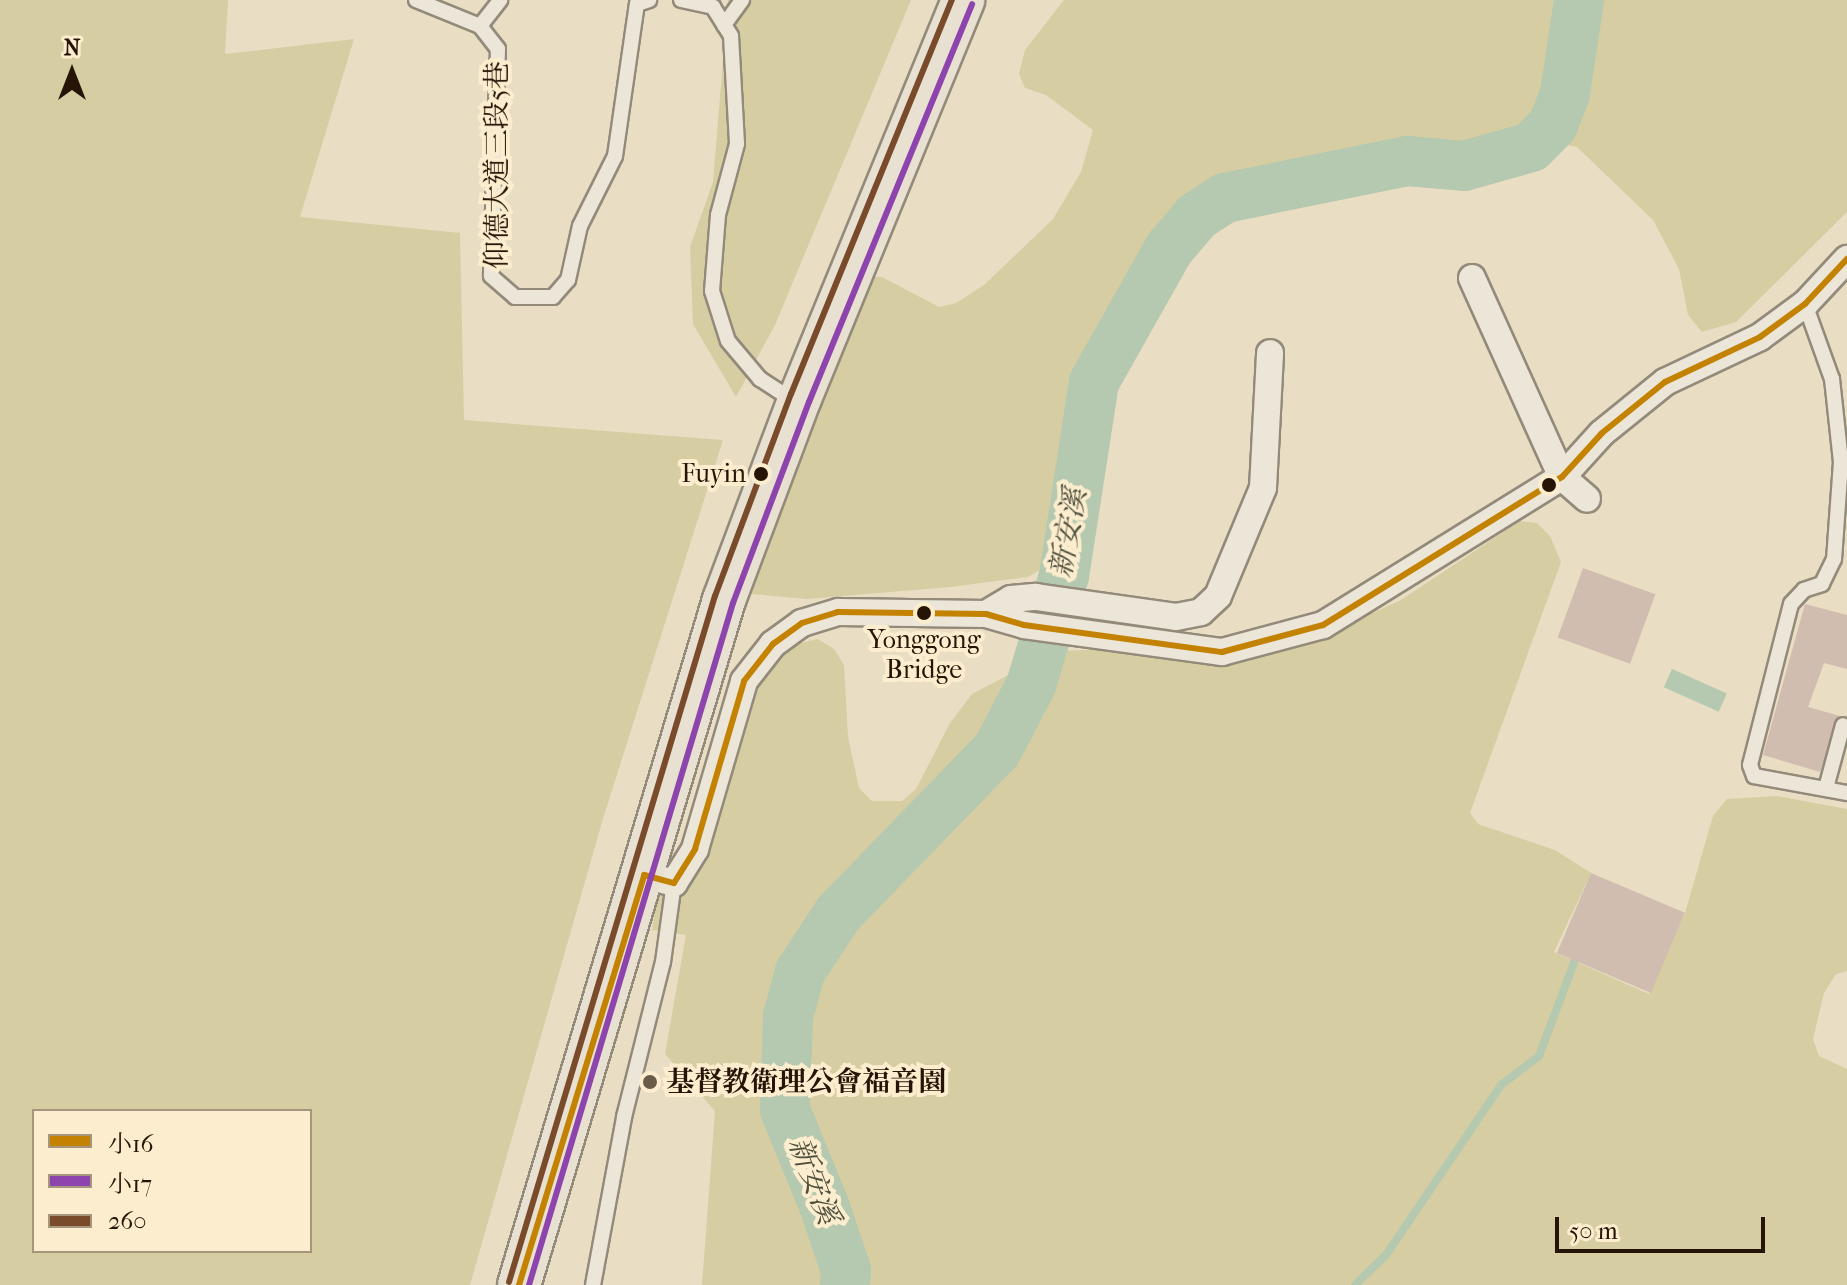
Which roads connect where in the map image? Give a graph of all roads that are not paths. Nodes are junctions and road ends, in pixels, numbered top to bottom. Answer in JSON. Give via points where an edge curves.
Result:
{"nodes":[{"id":1,"x":416,"y":0,"type":"edge"},
{"id":2,"x":500,"y":0,"type":"edge"},
{"id":3,"x":649,"y":0,"type":"edge"},
{"id":4,"x":681,"y":0,"type":"edge"},
{"id":5,"x":742,"y":0,"type":"edge"},
{"id":6,"x":963,"y":0,"type":"edge"},
{"id":7,"x":724,"y":25,"type":"junction"},
{"id":8,"x":480,"y":26,"type":"junction"},
{"id":9,"x":1847,"y":259,"type":"edge"},
{"id":10,"x":1472,"y":278,"type":"dead end"},
{"id":11,"x":1805,"y":304,"type":"junction"},
{"id":12,"x":1270,"y":353,"type":"dead end"},
{"id":13,"x":798,"y":404,"type":"junction"},
{"id":14,"x":1562,"y":477,"type":"junction"},
{"id":15,"x":1587,"y":499,"type":"dead end"},
{"id":16,"x":986,"y":614,"type":"junction"},
{"id":17,"x":1843,"y":725,"type":"dead end"},
{"id":18,"x":1826,"y":788,"type":"junction"},
{"id":19,"x":1847,"y":793,"type":"edge"},
{"id":20,"x":659,"y":879,"type":"junction"},
{"id":21,"x":519,"y":1285,"type":"edge"},
{"id":22,"x":593,"y":1285,"type":"edge"}],
"edges":[{"from":1,"to":8,"type":"lane","name":"仰德大道三段5巷"},
{"from":2,"to":8,"type":"lane"},
{"from":3,"to":8,"type":"lane","name":"仰德大道三段5巷","via":[[637,4],[615,156],[580,226],[568,280],[553,297],[515,297],[491,276],[498,49]]},
{"from":4,"to":7,"type":"lane","via":[[713,7]]},
{"from":5,"to":7,"type":"lane"},
{"from":6,"to":13,"type":"main road"},
{"from":7,"to":13,"type":"lane","via":[[731,36],[737,144],[718,215],[712,291],[728,341],[760,379]]},
{"from":9,"to":11,"type":"street"},
{"from":10,"to":14,"type":"street"},
{"from":11,"to":14,"type":"street","via":[[1760,337],[1665,382],[1602,433]]},
{"from":11,"to":18,"type":"lane","via":[[1832,379],[1841,462],[1834,559],[1822,584],[1804,590],[1791,604],[1750,765],[1754,776]]},
{"from":12,"to":16,"type":"street","via":[[1263,488],[1218,596],[1201,612],[1176,617],[1036,597],[1011,599]]},
{"from":13,"to":20,"type":"main road","via":[[724,600]]},
{"from":14,"to":15,"type":"street"},
{"from":14,"to":16,"type":"street","via":[[1323,625],[1222,652],[1024,625]]},
{"from":16,"to":20,"type":"street","via":[[838,612],[802,623],[773,644],[744,681],[695,849]]},
{"from":17,"to":18,"type":"lane"},
{"from":18,"to":19,"type":"lane"},
{"from":20,"to":21,"type":"main road"},
{"from":20,"to":22,"type":"lane","via":[[663,962],[624,1117]]}]}
